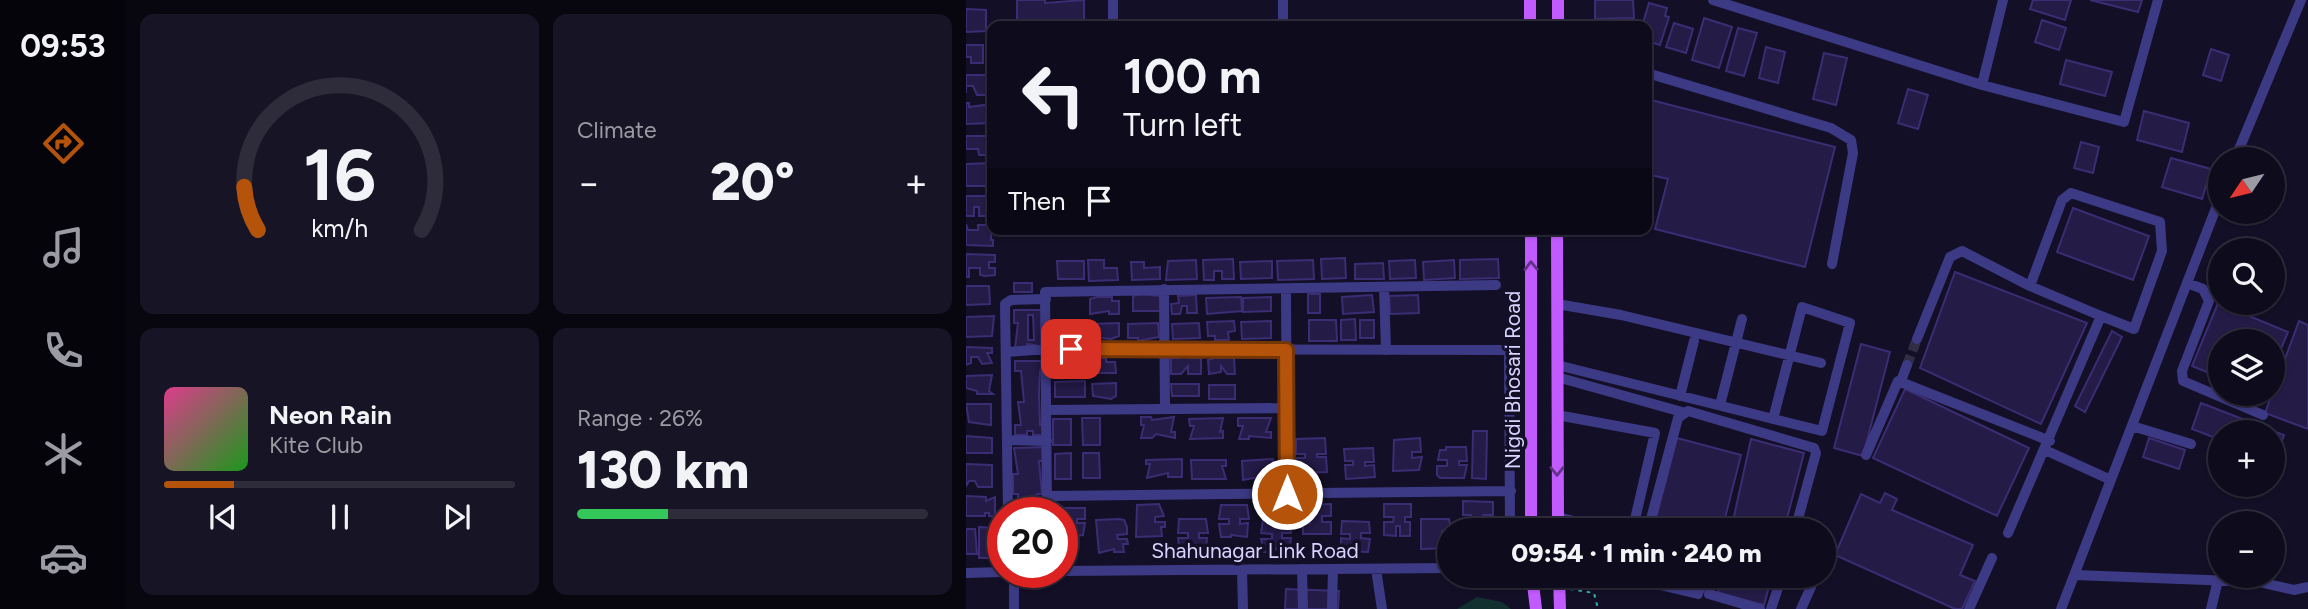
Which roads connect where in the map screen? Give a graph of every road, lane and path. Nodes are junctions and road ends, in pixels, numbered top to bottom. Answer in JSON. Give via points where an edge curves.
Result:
{"nodes":[{"id":1,"x":1113,"y":0,"type":"edge"},
{"id":2,"x":1283,"y":0,"type":"edge"},
{"id":3,"x":1530,"y":0,"type":"edge"},
{"id":4,"x":1558,"y":0,"type":"edge"},
{"id":5,"x":1713,"y":0,"type":"edge"},
{"id":6,"x":2003,"y":0,"type":"edge"},
{"id":7,"x":2158,"y":0,"type":"edge"},
{"id":8,"x":2301,"y":0,"type":"edge"},
{"id":9,"x":1113,"y":21,"type":"edge"},
{"id":10,"x":1283,"y":21,"type":"edge"},
{"id":11,"x":1530,"y":21,"type":"edge"},
{"id":12,"x":1558,"y":21,"type":"edge"},
{"id":13,"x":1652,"y":74,"type":"edge"},
{"id":14,"x":1982,"y":85,"type":"junction"},
{"id":15,"x":2240,"y":147,"type":"edge"},
{"id":16,"x":2210,"y":224,"type":"edge"},
{"id":17,"x":1531,"y":235,"type":"edge"},
{"id":18,"x":1556,"y":235,"type":"edge"},
{"id":19,"x":1832,"y":264,"type":"dead end"},
{"id":20,"x":2187,"y":283,"type":"junction"},
{"id":21,"x":1496,"y":285,"type":"dead end"},
{"id":22,"x":2030,"y":286,"type":"junction"},
{"id":23,"x":1384,"y":287,"type":"junction"},
{"id":24,"x":1164,"y":289,"type":"junction"},
{"id":25,"x":1286,"y":289,"type":"junction"},
{"id":26,"x":1046,"y":299,"type":"junction"},
{"id":27,"x":1557,"y":304,"type":"junction"},
{"id":28,"x":2101,"y":316,"type":"junction"},
{"id":29,"x":1742,"y":320,"type":"dead end"},
{"id":30,"x":1917,"y":339,"type":"tunnel mouth"},
{"id":31,"x":1694,"y":341,"type":"dead end"},
{"id":32,"x":1736,"y":342,"type":"junction"},
{"id":33,"x":1048,"y":349,"type":"junction"},
{"id":34,"x":1165,"y":349,"type":"junction"},
{"id":35,"x":1286,"y":350,"type":"junction"},
{"id":36,"x":1386,"y":350,"type":"junction"},
{"id":37,"x":1006,"y":352,"type":"junction"},
{"id":38,"x":1790,"y":355,"type":"junction"},
{"id":39,"x":1821,"y":363,"type":"dead end"},
{"id":40,"x":1907,"y":365,"type":"tunnel mouth"},
{"id":41,"x":1557,"y":371,"type":"junction"},
{"id":42,"x":1901,"y":381,"type":"junction"},
{"id":43,"x":1509,"y":385,"type":"junction"},
{"id":44,"x":1530,"y":386,"type":"junction"},
{"id":45,"x":1680,"y":396,"type":"junction"},
{"id":46,"x":1720,"y":405,"type":"junction"},
{"id":47,"x":1287,"y":408,"type":"junction"},
{"id":48,"x":1165,"y":409,"type":"junction"},
{"id":49,"x":1047,"y":410,"type":"junction"},
{"id":50,"x":1682,"y":412,"type":"junction"},
{"id":51,"x":1557,"y":415,"type":"junction"},
{"id":52,"x":2263,"y":415,"type":"dead end"},
{"id":53,"x":1773,"y":419,"type":"junction"},
{"id":54,"x":2132,"y":426,"type":"junction"},
{"id":55,"x":1007,"y":440,"type":"junction"},
{"id":56,"x":1047,"y":441,"type":"junction"},
{"id":57,"x":2191,"y":444,"type":"dead end"},
{"id":58,"x":2048,"y":445,"type":"junction"},
{"id":59,"x":1866,"y":455,"type":"dead end"},
{"id":60,"x":1530,"y":459,"type":"junction"},
{"id":61,"x":1511,"y":460,"type":"junction"},
{"id":62,"x":2111,"y":480,"type":"junction"},
{"id":63,"x":1511,"y":491,"type":"junction"},
{"id":64,"x":1287,"y":494,"type":"junction"},
{"id":65,"x":1048,"y":496,"type":"joint"},
{"id":66,"x":1008,"y":497,"type":"edge"},
{"id":67,"x":1510,"y":518,"type":"edge"},
{"id":68,"x":1531,"y":518,"type":"edge"},
{"id":69,"x":1558,"y":518,"type":"edge"},
{"id":70,"x":1635,"y":518,"type":"edge"},
{"id":71,"x":1651,"y":518,"type":"edge"},
{"id":72,"x":1798,"y":518,"type":"edge"},
{"id":73,"x":2008,"y":533,"type":"dead end"},
{"id":74,"x":1992,"y":558,"type":"dead end"},
{"id":75,"x":1437,"y":568,"type":"edge"},
{"id":76,"x":1302,"y":569,"type":"junction"},
{"id":77,"x":1333,"y":569,"type":"junction"},
{"id":78,"x":1376,"y":569,"type":"junction"},
{"id":79,"x":1242,"y":570,"type":"junction"},
{"id":80,"x":1078,"y":571,"type":"edge"},
{"id":81,"x":987,"y":572,"type":"edge"},
{"id":82,"x":966,"y":573,"type":"edge"},
{"id":83,"x":2075,"y":575,"type":"junction"},
{"id":84,"x":2208,"y":580,"type":"edge"},
{"id":85,"x":1014,"y":588,"type":"edge"},
{"id":86,"x":1533,"y":588,"type":"edge"},
{"id":87,"x":1559,"y":588,"type":"edge"},
{"id":88,"x":1578,"y":588,"type":"edge"},
{"id":89,"x":1673,"y":588,"type":"edge"},
{"id":90,"x":1700,"y":588,"type":"edge"},
{"id":91,"x":1710,"y":588,"type":"edge"},
{"id":92,"x":1778,"y":588,"type":"edge"},
{"id":93,"x":1811,"y":588,"type":"edge"},
{"id":94,"x":2216,"y":588,"type":"edge"},
{"id":95,"x":2285,"y":588,"type":"edge"},
{"id":96,"x":2307,"y":589,"type":"edge"},
{"id":97,"x":1014,"y":609,"type":"edge"},
{"id":98,"x":1243,"y":609,"type":"edge"},
{"id":99,"x":1303,"y":609,"type":"edge"},
{"id":100,"x":1332,"y":609,"type":"edge"},
{"id":101,"x":1382,"y":609,"type":"edge"},
{"id":102,"x":1536,"y":609,"type":"edge"},
{"id":103,"x":1560,"y":609,"type":"edge"},
{"id":104,"x":1598,"y":609,"type":"edge"},
{"id":105,"x":1760,"y":609,"type":"edge"},
{"id":106,"x":1771,"y":609,"type":"edge"},
{"id":107,"x":1801,"y":609,"type":"edge"},
{"id":108,"x":1969,"y":609,"type":"edge"},
{"id":109,"x":2061,"y":609,"type":"edge"},
{"id":110,"x":2211,"y":609,"type":"edge"}],
"edges":[{"from":1,"to":9,"type":"street"},
{"from":2,"to":10,"type":"street"},
{"from":3,"to":11,"type":"main road"},
{"from":4,"to":12,"type":"main road"},
{"from":5,"to":14,"type":"street"},
{"from":6,"to":14,"type":"street"},
{"from":7,"to":14,"type":"street","via":[[2124,122]]},
{"from":8,"to":15,"type":"street"},
{"from":13,"to":19,"type":"street","via":[[1831,128],[1850,140],[1853,153]]},
{"from":16,"to":20,"type":"street"},
{"from":44,"to":17,"type":"main road","name":"Nigdi Bhosari Road","one_way":true},
{"from":18,"to":27,"type":"main road"},
{"from":20,"to":52,"type":"street","via":[[2203,289],[2209,301],[2182,370],[2183,381]]},
{"from":20,"to":54,"type":"street"},
{"from":21,"to":23,"type":"street"},
{"from":22,"to":28,"type":"street"},
{"from":22,"to":28,"type":"street","via":[[2062,200],[2071,193],[2161,222],[2162,251],[2134,329]]},
{"from":22,"to":30,"type":"street","via":[[1957,251],[1950,257]]},
{"from":23,"to":25,"type":"street"},
{"from":23,"to":36,"type":"street"},
{"from":24,"to":25,"type":"street"},
{"from":24,"to":26,"type":"street","via":[[1045,292]]},
{"from":24,"to":34,"type":"street"},
{"from":25,"to":35,"type":"street"},
{"from":26,"to":33,"type":"street"},
{"from":26,"to":37,"type":"street","via":[[1006,301]]},
{"from":27,"to":32,"type":"street"},
{"from":27,"to":41,"type":"main road"},
{"from":28,"to":58,"type":"street"},
{"from":29,"to":32,"type":"street"},
{"from":31,"to":45,"type":"street"},
{"from":32,"to":38,"type":"street"},
{"from":32,"to":46,"type":"street"},
{"from":33,"to":34,"type":"street"},
{"from":33,"to":37,"type":"street"},
{"from":33,"to":49,"type":"street"},
{"from":34,"to":35,"type":"street"},
{"from":34,"to":48,"type":"street"},
{"from":35,"to":36,"type":"street"},
{"from":35,"to":47,"type":"street"},
{"from":36,"to":43,"type":"street","via":[[1509,350]]},
{"from":37,"to":55,"type":"street"},
{"from":38,"to":39,"type":"street"},
{"from":38,"to":53,"type":"street"},
{"from":38,"to":53,"type":"street","via":[[1802,307],[1850,323],[1822,431]]},
{"from":40,"to":42,"type":"street"},
{"from":41,"to":45,"type":"street"},
{"from":41,"to":50,"type":"street"},
{"from":41,"to":51,"type":"main road"},
{"from":42,"to":58,"type":"street"},
{"from":42,"to":59,"type":"street","via":[[1895,384]]},
{"from":43,"to":44,"type":"street"},
{"from":43,"to":61,"type":"street"},
{"from":44,"to":60,"type":"main road","name":"Nigdi Bhosari Road"},
{"from":45,"to":46,"type":"street"},
{"from":46,"to":53,"type":"street"},
{"from":47,"to":48,"type":"street"},
{"from":47,"to":64,"type":"street"},
{"from":48,"to":49,"type":"street"},
{"from":49,"to":56,"type":"street"},
{"from":50,"to":71,"type":"street"},
{"from":50,"to":72,"type":"street","via":[[1814,448]]},
{"from":51,"to":69,"type":"main road","one_way":true},
{"from":51,"to":70,"type":"street","via":[[1655,433]]},
{"from":54,"to":57,"type":"street"},
{"from":54,"to":62,"type":"street"},
{"from":55,"to":56,"type":"street"},
{"from":55,"to":66,"type":"street"},
{"from":56,"to":65,"type":"street"},
{"from":58,"to":62,"type":"street"},
{"from":58,"to":73,"type":"street"},
{"from":60,"to":61,"type":"street"},
{"from":60,"to":68,"type":"main road","name":"Nigdi Bhosari Road"},
{"from":61,"to":63,"type":"street"},
{"from":62,"to":83,"type":"street"},
{"from":63,"to":64,"type":"street"},
{"from":63,"to":67,"type":"street"},
{"from":64,"to":65,"type":"street"},
{"from":74,"to":108,"type":"street"},
{"from":75,"to":78,"type":"street","name":"Shahunagar Link Road"},
{"from":76,"to":77,"type":"street","name":"Shahunagar Link Road"},
{"from":76,"to":79,"type":"street","name":"Shahunagar Link Road"},
{"from":76,"to":99,"type":"street"},
{"from":77,"to":78,"type":"street","name":"Shahunagar Link Road"},
{"from":77,"to":100,"type":"street"},
{"from":78,"to":101,"type":"street"},
{"from":79,"to":80,"type":"street","name":"Shahunagar Link Road"},
{"from":79,"to":98,"type":"street"},
{"from":81,"to":82,"type":"street"},
{"from":83,"to":84,"type":"street"},
{"from":83,"to":109,"type":"street"},
{"from":85,"to":97,"type":"street"},
{"from":86,"to":102,"type":"main road"},
{"from":87,"to":103,"type":"main road"},
{"from":88,"to":104,"type":"path","via":[[1594,593]]},
{"from":89,"to":90,"type":"street","via":[[1698,594]]},
{"from":91,"to":105,"type":"street","via":[[1709,594]]},
{"from":92,"to":106,"type":"street"},
{"from":93,"to":107,"type":"street"},
{"from":94,"to":110,"type":"street"},
{"from":95,"to":96,"type":"street"}]}
